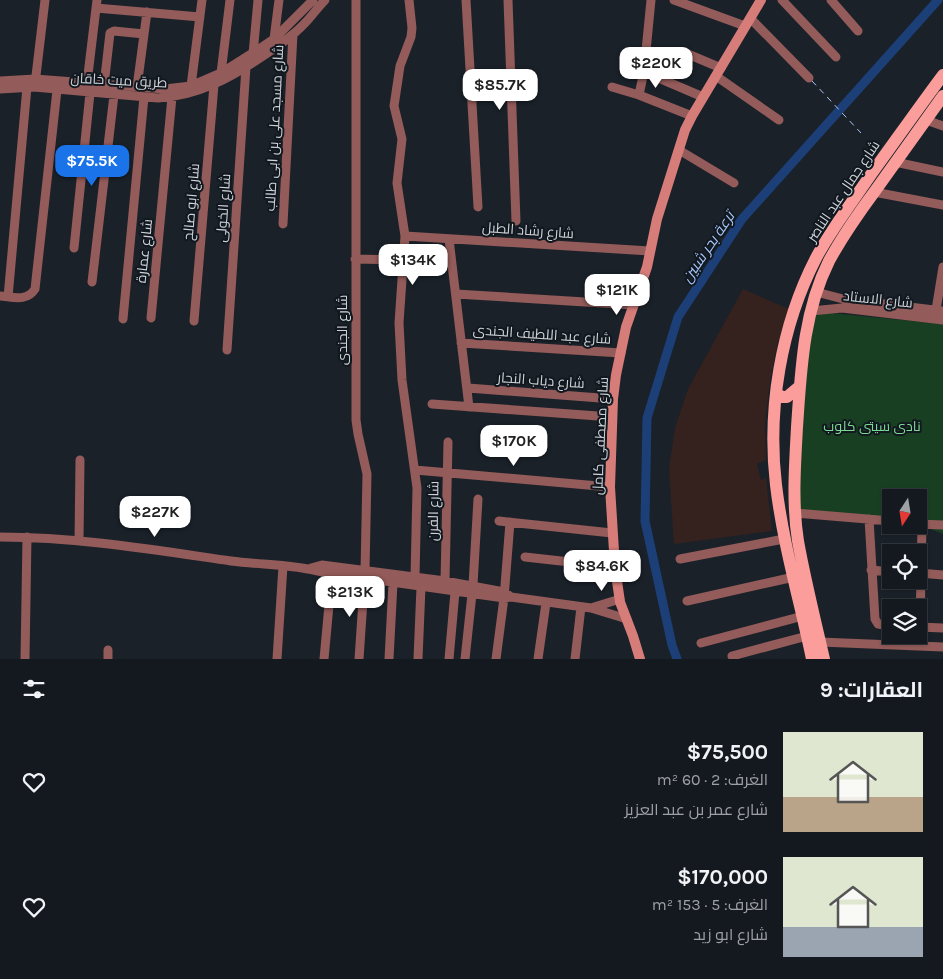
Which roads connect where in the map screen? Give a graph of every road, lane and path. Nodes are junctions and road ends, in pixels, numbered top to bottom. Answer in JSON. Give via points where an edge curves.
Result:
{"nodes":[{"id":1,"x":45,"y":0,"type":"edge"},
{"id":2,"x":202,"y":0,"type":"edge"},
{"id":3,"x":230,"y":0,"type":"edge"},
{"id":4,"x":258,"y":0,"type":"edge"},
{"id":5,"x":280,"y":0,"type":"edge"},
{"id":6,"x":313,"y":0,"type":"edge"},
{"id":7,"x":325,"y":0,"type":"edge"},
{"id":8,"x":356,"y":0,"type":"edge"},
{"id":9,"x":408,"y":0,"type":"edge"},
{"id":10,"x":466,"y":0,"type":"edge"},
{"id":11,"x":508,"y":0,"type":"edge"},
{"id":12,"x":651,"y":0,"type":"edge"},
{"id":13,"x":674,"y":0,"type":"edge"},
{"id":14,"x":761,"y":0,"type":"edge"},
{"id":15,"x":782,"y":0,"type":"edge"},
{"id":16,"x":831,"y":0,"type":"edge"},
{"id":17,"x":96,"y":4,"type":"edge"},
{"id":18,"x":146,"y":12,"type":"junction"},
{"id":19,"x":200,"y":17,"type":"junction"},
{"id":20,"x":747,"y":22,"type":"junction"},
{"id":21,"x":858,"y":30,"type":"dead end"},
{"id":22,"x":144,"y":34,"type":"junction"},
{"id":23,"x":293,"y":34,"type":"junction"},
{"id":24,"x":274,"y":39,"type":"junction"},
{"id":25,"x":683,"y":52,"type":"dead end"},
{"id":26,"x":253,"y":54,"type":"junction"},
{"id":27,"x":836,"y":57,"type":"dead end"},
{"id":28,"x":246,"y":67,"type":"junction"},
{"id":29,"x":719,"y":72,"type":"junction"},
{"id":30,"x":221,"y":73,"type":"junction"},
{"id":31,"x":942,"y":75,"type":"edge"},
{"id":32,"x":654,"y":76,"type":"dead end"},
{"id":33,"x":809,"y":78,"type":"dead end"},
{"id":34,"x":0,"y":81,"type":"edge"},
{"id":35,"x":87,"y":83,"type":"junction"},
{"id":36,"x":32,"y":85,"type":"junction"},
{"id":37,"x":104,"y":85,"type":"junction"},
{"id":38,"x":214,"y":85,"type":"junction"},
{"id":39,"x":191,"y":86,"type":"junction"},
{"id":40,"x":137,"y":87,"type":"junction"},
{"id":41,"x":612,"y":87,"type":"dead end"},
{"id":42,"x":0,"y":89,"type":"edge"},
{"id":43,"x":57,"y":90,"type":"junction"},
{"id":44,"x":90,"y":92,"type":"junction"},
{"id":45,"x":114,"y":94,"type":"junction"},
{"id":46,"x":639,"y":95,"type":"junction"},
{"id":47,"x":943,"y":96,"type":"edge"},
{"id":48,"x":144,"y":97,"type":"junction"},
{"id":49,"x":172,"y":97,"type":"junction"},
{"id":50,"x":703,"y":97,"type":"junction"},
{"id":51,"x":692,"y":116,"type":"junction"},
{"id":52,"x":779,"y":120,"type":"dead end"},
{"id":53,"x":926,"y":120,"type":"junction"},
{"id":54,"x":943,"y":126,"type":"edge"},
{"id":55,"x":679,"y":150,"type":"junction"},
{"id":56,"x":895,"y":162,"type":"junction"},
{"id":57,"x":943,"y":172,"type":"edge"},
{"id":58,"x":734,"y":183,"type":"dead end"},
{"id":59,"x":874,"y":192,"type":"junction"},
{"id":60,"x":943,"y":205,"type":"edge"},
{"id":61,"x":478,"y":207,"type":"dead end"},
{"id":62,"x":516,"y":221,"type":"dead end"},
{"id":63,"x":283,"y":224,"type":"dead end"},
{"id":64,"x":405,"y":236,"type":"junction"},
{"id":65,"x":449,"y":239,"type":"junction"},
{"id":66,"x":74,"y":248,"type":"dead end"},
{"id":67,"x":650,"y":251,"type":"junction"},
{"id":68,"x":355,"y":259,"type":"junction"},
{"id":69,"x":404,"y":260,"type":"junction"},
{"id":70,"x":943,"y":271,"type":"edge"},
{"id":71,"x":92,"y":282,"type":"dead end"},
{"id":72,"x":816,"y":292,"type":"junction"},
{"id":73,"x":456,"y":294,"type":"junction"},
{"id":74,"x":4,"y":296,"type":"edge"},
{"id":75,"x":634,"y":305,"type":"junction"},
{"id":76,"x":811,"y":311,"type":"junction"},
{"id":77,"x":939,"y":311,"type":"edge"},
{"id":78,"x":151,"y":318,"type":"dead end"},
{"id":79,"x":123,"y":319,"type":"dead end"},
{"id":80,"x":943,"y":320,"type":"edge"},
{"id":81,"x":194,"y":322,"type":"dead end"},
{"id":82,"x":461,"y":343,"type":"junction"},
{"id":83,"x":227,"y":350,"type":"dead end"},
{"id":84,"x":621,"y":353,"type":"junction"},
{"id":85,"x":800,"y":386,"type":"junction"},
{"id":86,"x":468,"y":388,"type":"junction"},
{"id":87,"x":777,"y":394,"type":"junction"},
{"id":88,"x":613,"y":399,"type":"junction"},
{"id":89,"x":432,"y":404,"type":"dead end"},
{"id":90,"x":469,"y":407,"type":"junction"},
{"id":91,"x":612,"y":417,"type":"junction"},
{"id":92,"x":798,"y":426,"type":"junction"},
{"id":93,"x":773,"y":428,"type":"junction"},
{"id":94,"x":448,"y":442,"type":"dead end"},
{"id":95,"x":80,"y":460,"type":"dead end"},
{"id":96,"x":415,"y":470,"type":"junction"},
{"id":97,"x":447,"y":473,"type":"junction"},
{"id":98,"x":610,"y":487,"type":"junction"},
{"id":99,"x":478,"y":499,"type":"dead end"},
{"id":100,"x":795,"y":513,"type":"junction"},
{"id":101,"x":869,"y":519,"type":"junction"},
{"id":102,"x":882,"y":520,"type":"edge"},
{"id":103,"x":499,"y":521,"type":"dead end"},
{"id":104,"x":510,"y":522,"type":"junction"},
{"id":105,"x":928,"y":524,"type":"edge"},
{"id":106,"x":943,"y":525,"type":"edge"},
{"id":107,"x":612,"y":533,"type":"junction"},
{"id":108,"x":0,"y":536,"type":"edge"},
{"id":109,"x":27,"y":537,"type":"junction"},
{"id":110,"x":784,"y":539,"type":"junction"},
{"id":111,"x":79,"y":541,"type":"junction"},
{"id":112,"x":525,"y":557,"type":"dead end"},
{"id":113,"x":680,"y":558,"type":"dead end"},
{"id":114,"x":283,"y":566,"type":"junction"},
{"id":115,"x":615,"y":567,"type":"junction"},
{"id":116,"x":308,"y":568,"type":"junction"},
{"id":117,"x":871,"y":570,"type":"junction"},
{"id":118,"x":882,"y":571,"type":"edge"},
{"id":119,"x":332,"y":574,"type":"junction"},
{"id":120,"x":927,"y":574,"type":"edge"},
{"id":121,"x":365,"y":575,"type":"junction"},
{"id":122,"x":943,"y":575,"type":"edge"},
{"id":123,"x":415,"y":577,"type":"junction"},
{"id":124,"x":794,"y":578,"type":"junction"},
{"id":125,"x":445,"y":581,"type":"junction"},
{"id":126,"x":393,"y":583,"type":"junction"},
{"id":127,"x":433,"y":584,"type":"junction"},
{"id":128,"x":421,"y":587,"type":"junction"},
{"id":129,"x":472,"y":590,"type":"junction"},
{"id":130,"x":455,"y":592,"type":"junction"},
{"id":131,"x":506,"y":595,"type":"junction"},
{"id":132,"x":620,"y":599,"type":"junction"},
{"id":133,"x":687,"y":602,"type":"dead end"},
{"id":134,"x":546,"y":603,"type":"junction"},
{"id":135,"x":581,"y":607,"type":"junction"},
{"id":136,"x":591,"y":608,"type":"junction"},
{"id":137,"x":803,"y":616,"type":"junction"},
{"id":138,"x":627,"y":619,"type":"junction"},
{"id":139,"x":882,"y":625,"type":"edge"},
{"id":140,"x":927,"y":627,"type":"edge"},
{"id":141,"x":943,"y":628,"type":"edge"},
{"id":142,"x":807,"y":636,"type":"junction"},
{"id":143,"x":701,"y":642,"type":"dead end"},
{"id":144,"x":820,"y":642,"type":"junction"},
{"id":145,"x":943,"y":647,"type":"edge"},
{"id":146,"x":732,"y":656,"type":"dead end"},
{"id":147,"x":25,"y":659,"type":"edge"},
{"id":148,"x":277,"y":659,"type":"edge"},
{"id":149,"x":324,"y":659,"type":"edge"},
{"id":150,"x":359,"y":659,"type":"edge"},
{"id":151,"x":388,"y":659,"type":"edge"},
{"id":152,"x":418,"y":659,"type":"edge"},
{"id":153,"x":449,"y":659,"type":"edge"},
{"id":154,"x":465,"y":659,"type":"edge"},
{"id":155,"x":496,"y":659,"type":"edge"},
{"id":156,"x":538,"y":659,"type":"edge"},
{"id":157,"x":575,"y":659,"type":"edge"},
{"id":158,"x":640,"y":659,"type":"edge"},
{"id":159,"x":812,"y":659,"type":"edge"},
{"id":160,"x":824,"y":659,"type":"edge"}],
"edges":[{"from":1,"to":36,"type":"street"},
{"from":2,"to":19,"type":"street"},
{"from":3,"to":30,"type":"street"},
{"from":4,"to":26,"type":"street"},
{"from":5,"to":24,"type":"street"},
{"from":6,"to":24,"type":"street","name":"طريق ميت خاقان"},
{"from":7,"to":23,"type":"street","name":"طريق ميت خاقان"},
{"from":8,"to":68,"type":"street","name":"شارع الجندى"},
{"from":9,"to":64,"type":"street","via":[[411,37],[400,66],[394,106],[402,139],[397,176]]},
{"from":10,"to":61,"type":"street"},
{"from":11,"to":62,"type":"street"},
{"from":12,"to":46,"type":"street"},
{"from":13,"to":20,"type":"street"},
{"from":14,"to":20,"type":"main road","name":"شارع مصطفى كامل"},
{"from":15,"to":27,"type":"street"},
{"from":16,"to":21,"type":"street"},
{"from":17,"to":18,"type":"street"},
{"from":17,"to":35,"type":"street"},
{"from":18,"to":19,"type":"street"},
{"from":18,"to":22,"type":"street"},
{"from":19,"to":39,"type":"street"},
{"from":20,"to":29,"type":"main road","name":"شارع مصطفى كامل"},
{"from":20,"to":33,"type":"street"},
{"from":22,"to":37,"type":"street","via":[[110,33]]},
{"from":22,"to":40,"type":"street"},
{"from":23,"to":28,"type":"street","name":"طريق ميت خاقان"},
{"from":23,"to":63,"type":"street","name":"شارع مسجد على بن ابى طالب"},
{"from":24,"to":26,"type":"street","name":"طريق ميت خاقان"},
{"from":25,"to":29,"type":"street"},
{"from":26,"to":30,"type":"street","name":"طريق ميت خاقان"},
{"from":28,"to":38,"type":"street","name":"طريق ميت خاقان"},
{"from":28,"to":83,"type":"street","name":"شارع الخولى"},
{"from":29,"to":50,"type":"main road","name":"شارع مصطفى كامل"},
{"from":29,"to":52,"type":"street"},
{"from":30,"to":39,"type":"street","name":"طريق ميت خاقان"},
{"from":31,"to":87,"type":"main road","name":"شارع جمال عبد الناصر","via":[[837,222],[816,259],[792,317]]},
{"from":32,"to":50,"type":"street"},
{"from":34,"to":36,"type":"street","name":"طريق ميت خاقان"},
{"from":35,"to":36,"type":"street","name":"طريق ميت خاقان"},
{"from":35,"to":37,"type":"street","name":"طريق ميت خاقان"},
{"from":36,"to":42,"type":"street","name":"طريق ميت خاقان"},
{"from":36,"to":43,"type":"street","name":"طريق ميت خاقان"},
{"from":36,"to":74,"type":"street"},
{"from":37,"to":40,"type":"street","name":"طريق ميت خاقان"},
{"from":38,"to":49,"type":"street","name":"طريق ميت خاقان"},
{"from":38,"to":81,"type":"street","name":"شارع ابو صالح"},
{"from":39,"to":40,"type":"street","name":"طريق ميت خاقان","via":[[165,89]]},
{"from":41,"to":46,"type":"street"},
{"from":43,"to":44,"type":"street","name":"طريق ميت خاقان"},
{"from":43,"to":74,"type":"street","via":[[35,288],[24,298]]},
{"from":44,"to":45,"type":"street","name":"طريق ميت خاقان"},
{"from":44,"to":66,"type":"street"},
{"from":45,"to":48,"type":"street","name":"طريق ميت خاقان"},
{"from":45,"to":71,"type":"street"},
{"from":46,"to":51,"type":"street"},
{"from":47,"to":53,"type":"main road","name":"شارع جمال عبد الناصر"},
{"from":48,"to":49,"type":"street","name":"طريق ميت خاقان"},
{"from":48,"to":79,"type":"street"},
{"from":49,"to":78,"type":"street","name":"شارع عمارة"},
{"from":50,"to":51,"type":"main road","name":"شارع مصطفى كامل"},
{"from":51,"to":55,"type":"main road","name":"شارع مصطفى كامل"},
{"from":53,"to":54,"type":"street"},
{"from":53,"to":56,"type":"main road","name":"شارع جمال عبد الناصر"},
{"from":55,"to":58,"type":"street"},
{"from":55,"to":67,"type":"main road","name":"شارع مصطفى كامل"},
{"from":56,"to":57,"type":"street"},
{"from":56,"to":59,"type":"main road","name":"شارع جمال عبد الناصر"},
{"from":59,"to":60,"type":"street"},
{"from":59,"to":72,"type":"main road","name":"شارع جمال عبد الناصر","via":[[829,261]]},
{"from":64,"to":65,"type":"street","name":"شارع رشاد الطبل"},
{"from":64,"to":69,"type":"street"},
{"from":65,"to":67,"type":"street","name":"شارع رشاد الطبل"},
{"from":65,"to":73,"type":"street"},
{"from":67,"to":75,"type":"main road","name":"شارع مصطفى كامل"},
{"from":68,"to":69,"type":"street"},
{"from":68,"to":121,"type":"street","name":"شارع الجندى","via":[[356,420],[367,474]]},
{"from":69,"to":96,"type":"street","via":[[400,360]]},
{"from":70,"to":77,"type":"street"},
{"from":72,"to":76,"type":"main road","name":"شارع جمال عبد الناصر"},
{"from":72,"to":77,"type":"street","name":"شارع الاستاد","via":[[843,300]]},
{"from":73,"to":75,"type":"street"},
{"from":73,"to":82,"type":"street"},
{"from":75,"to":84,"type":"main road","name":"شارع مصطفى كامل"},
{"from":76,"to":80,"type":"street","name":"شارع الاستاد","via":[[842,308]]},
{"from":76,"to":85,"type":"main road","name":"شارع جمال عبد الناصر","via":[[802,355]]},
{"from":82,"to":84,"type":"street","name":"شارع عبد اللطيف الجندى"},
{"from":82,"to":86,"type":"street"},
{"from":84,"to":88,"type":"main road","name":"شارع مصطفى كامل"},
{"from":85,"to":87,"type":"main road","via":[[787,397]]},
{"from":85,"to":92,"type":"main road","name":"شارع جمال عبد الناصر"},
{"from":86,"to":88,"type":"street","name":"شارع دياب النجار"},
{"from":86,"to":90,"type":"street"},
{"from":87,"to":93,"type":"main road","name":"شارع جمال عبد الناصر"},
{"from":88,"to":91,"type":"main road","name":"شارع مصطفى كامل"},
{"from":89,"to":90,"type":"street"},
{"from":90,"to":91,"type":"street"},
{"from":91,"to":98,"type":"main road","name":"شارع مصطفى كامل"},
{"from":92,"to":93,"type":"main road","via":[[783,420]]},
{"from":92,"to":100,"type":"main road","name":"شارع جمال عبد الناصر","via":[[794,469]]},
{"from":93,"to":110,"type":"main road","name":"شارع جمال عبد الناصر","via":[[776,484]]},
{"from":94,"to":97,"type":"street","name":"شارع الفرن"},
{"from":95,"to":111,"type":"street"},
{"from":96,"to":97,"type":"street"},
{"from":96,"to":123,"type":"street"},
{"from":97,"to":98,"type":"street"},
{"from":97,"to":125,"type":"street","name":"شارع الفرن"},
{"from":98,"to":107,"type":"main road","name":"شارع مصطفى كامل"},
{"from":99,"to":129,"type":"street"},
{"from":100,"to":101,"type":"street"},
{"from":100,"to":144,"type":"main road","name":"شارع جمال عبد الناصر"},
{"from":101,"to":102,"type":"street"},
{"from":101,"to":117,"type":"street"},
{"from":103,"to":104,"type":"street"},
{"from":104,"to":107,"type":"street"},
{"from":104,"to":131,"type":"street"},
{"from":105,"to":106,"type":"street"},
{"from":107,"to":115,"type":"main road","name":"شارع مصطفى كامل"},
{"from":108,"to":109,"type":"street"},
{"from":109,"to":111,"type":"street"},
{"from":109,"to":147,"type":"street"},
{"from":110,"to":113,"type":"street"},
{"from":110,"to":124,"type":"main road","name":"شارع جمال عبد الناصر"},
{"from":111,"to":114,"type":"street"},
{"from":112,"to":115,"type":"street"},
{"from":114,"to":116,"type":"street"},
{"from":114,"to":148,"type":"street"},
{"from":115,"to":132,"type":"main road","name":"شارع مصطفى كامل"},
{"from":116,"to":119,"type":"street"},
{"from":116,"to":121,"type":"street","via":[[322,565]]},
{"from":117,"to":118,"type":"street"},
{"from":117,"to":139,"type":"street","via":[[875,620]]},
{"from":119,"to":121,"type":"street"},
{"from":119,"to":149,"type":"street"},
{"from":120,"to":122,"type":"street"},
{"from":121,"to":123,"type":"street"},
{"from":121,"to":126,"type":"street"},
{"from":121,"to":150,"type":"street","name":"شارع الجندى"},
{"from":123,"to":127,"type":"street"},
{"from":124,"to":133,"type":"street"},
{"from":124,"to":137,"type":"main road","name":"شارع جمال عبد الناصر"},
{"from":125,"to":127,"type":"street"},
{"from":125,"to":129,"type":"street"},
{"from":126,"to":128,"type":"street"},
{"from":126,"to":151,"type":"street"},
{"from":127,"to":128,"type":"street"},
{"from":127,"to":130,"type":"street"},
{"from":128,"to":152,"type":"street"},
{"from":129,"to":130,"type":"street"},
{"from":129,"to":131,"type":"street"},
{"from":129,"to":154,"type":"street"},
{"from":130,"to":153,"type":"street"},
{"from":131,"to":134,"type":"street"},
{"from":131,"to":155,"type":"street"},
{"from":132,"to":136,"type":"street"},
{"from":132,"to":138,"type":"main road","name":"شارع مصطفى كامل"},
{"from":134,"to":135,"type":"street"},
{"from":134,"to":156,"type":"street"},
{"from":135,"to":136,"type":"street"},
{"from":135,"to":157,"type":"street"},
{"from":136,"to":138,"type":"street"},
{"from":137,"to":142,"type":"main road","name":"شارع جمال عبد الناصر"},
{"from":137,"to":143,"type":"street"},
{"from":138,"to":158,"type":"main road","name":"شارع مصطفى كامل"},
{"from":140,"to":141,"type":"street"},
{"from":142,"to":146,"type":"street"},
{"from":142,"to":159,"type":"main road","name":"شارع جمال عبد الناصر"},
{"from":144,"to":145,"type":"street"},
{"from":144,"to":160,"type":"main road","name":"شارع جمال عبد الناصر"}]}
